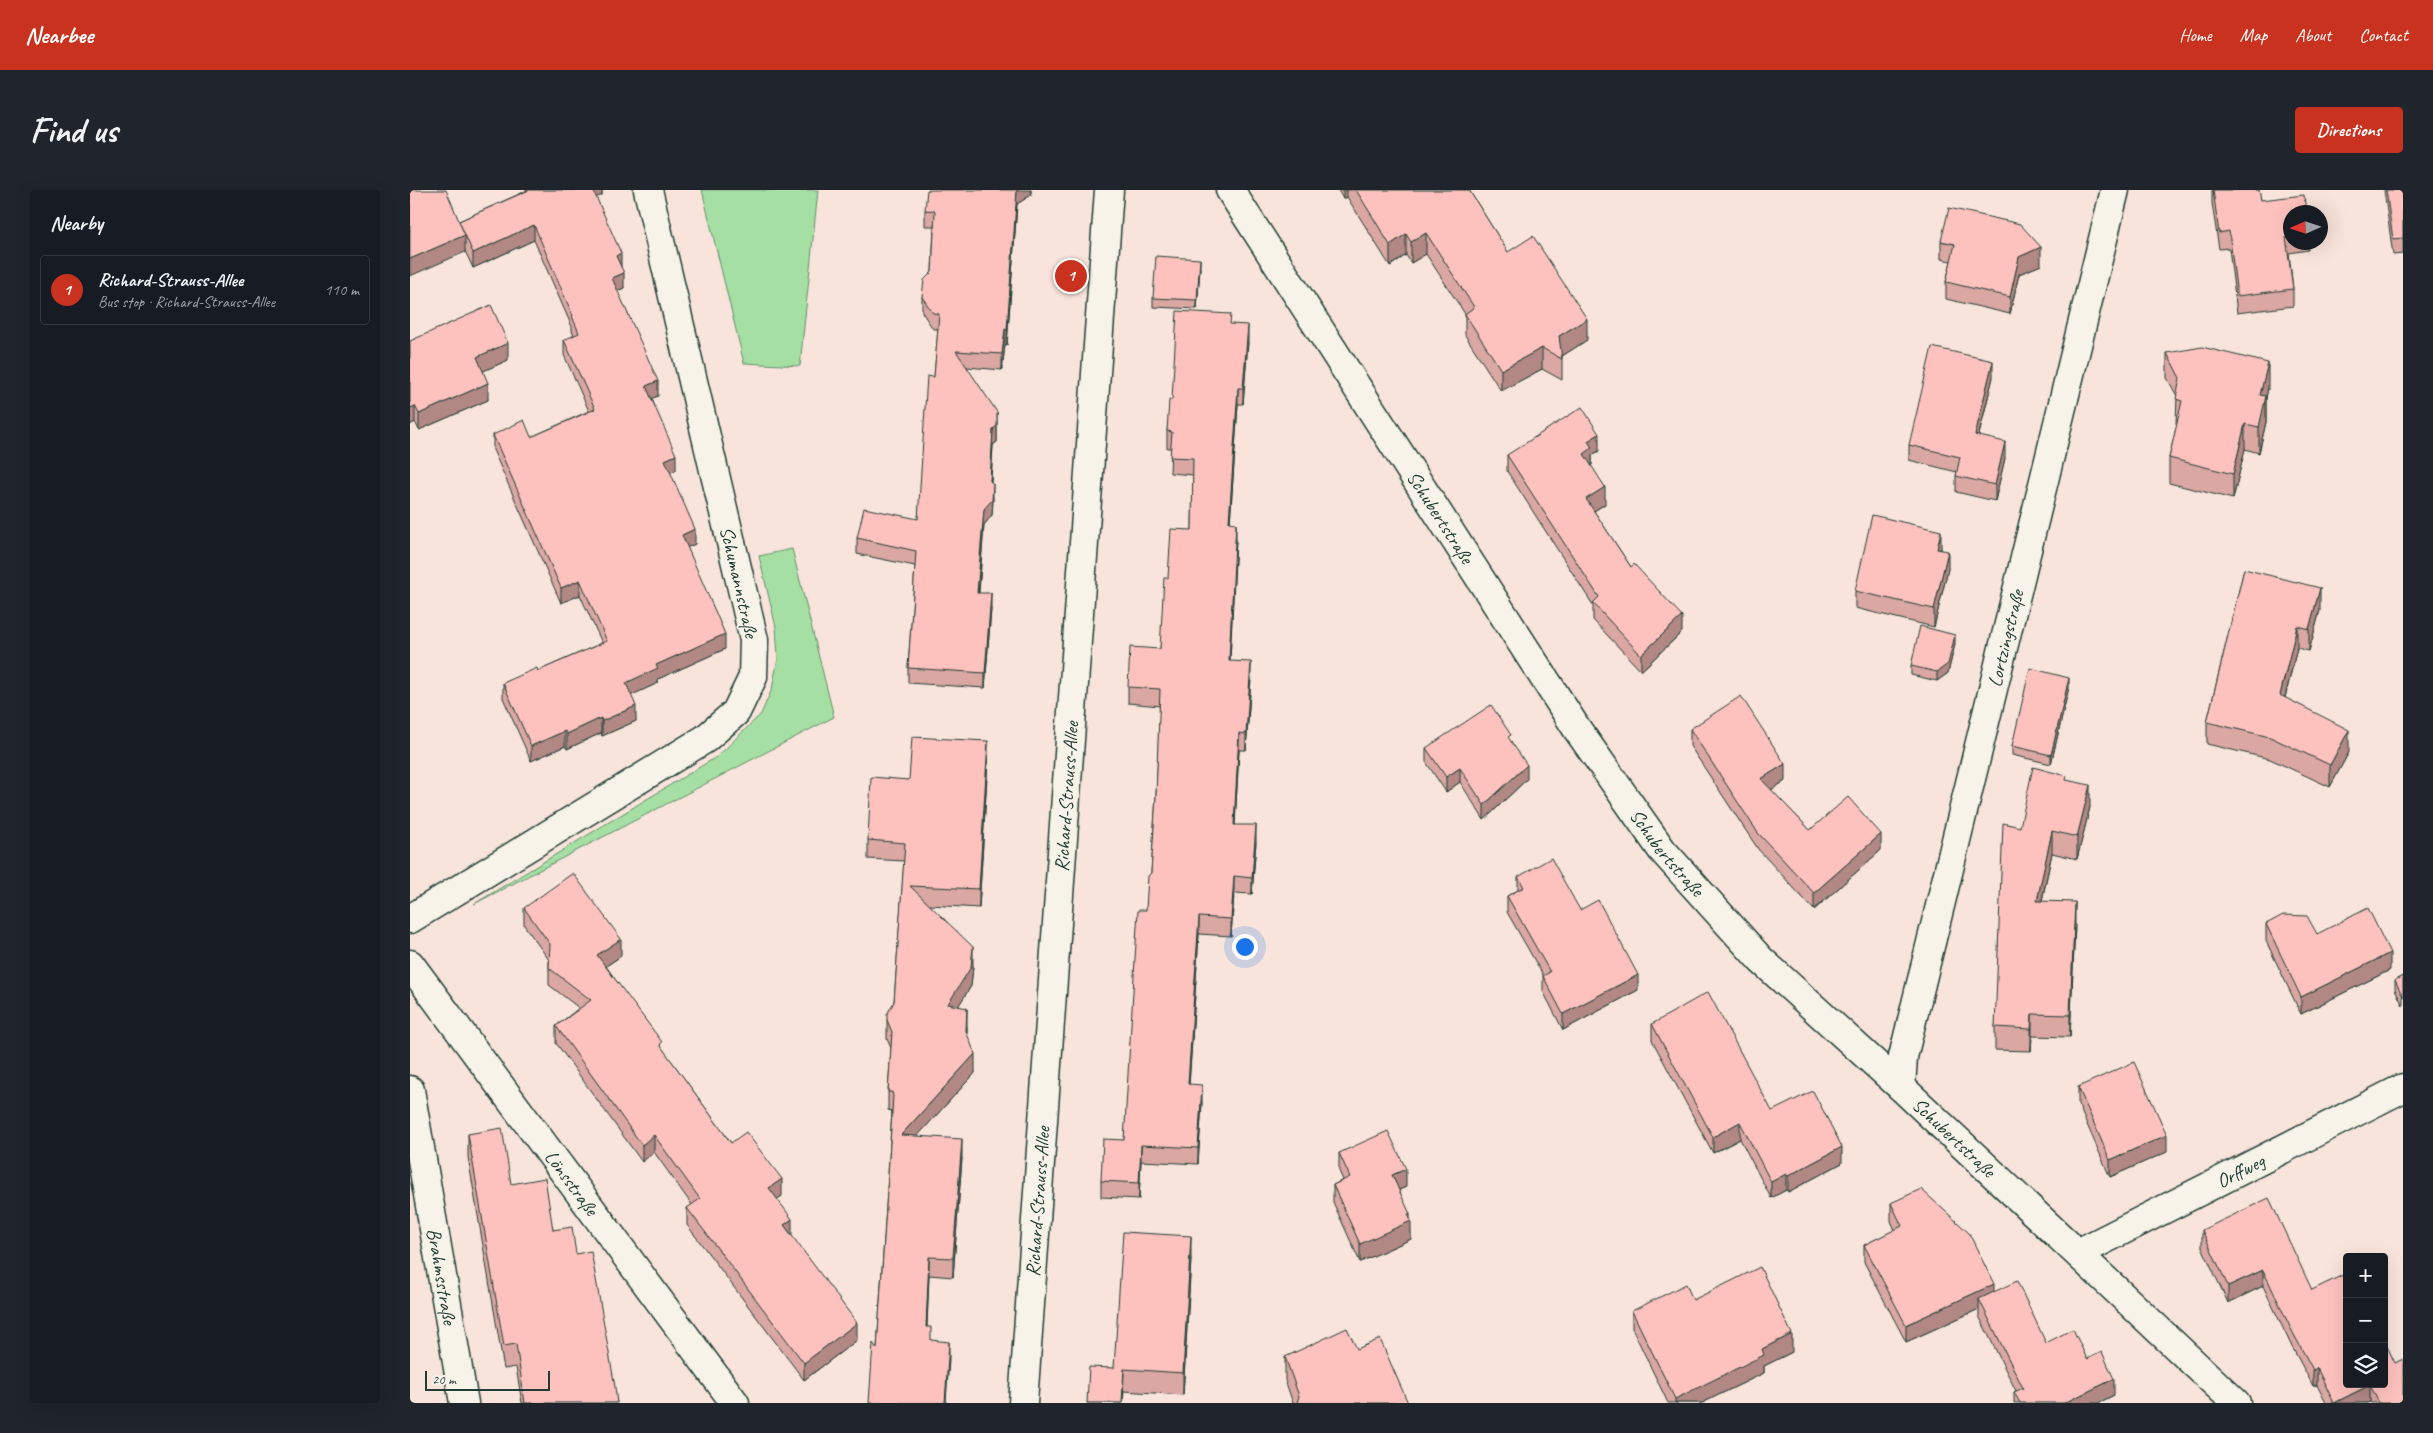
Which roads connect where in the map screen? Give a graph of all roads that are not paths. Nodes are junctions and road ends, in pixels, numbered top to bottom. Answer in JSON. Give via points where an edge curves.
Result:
{"nodes":[{"id":1,"x":648,"y":190,"type":"edge"},
{"id":2,"x":1109,"y":190,"type":"edge"},
{"id":3,"x":1230,"y":190,"type":"edge"},
{"id":4,"x":2116,"y":190,"type":"edge"},
{"id":5,"x":410,"y":919,"type":"edge"},
{"id":6,"x":410,"y":964,"type":"edge"},
{"id":7,"x":1901,"y":1087,"type":"junction"},
{"id":8,"x":2403,"y":1088,"type":"edge"},
{"id":9,"x":410,"y":1090,"type":"edge"},
{"id":10,"x":2078,"y":1253,"type":"junction"},
{"id":11,"x":464,"y":1403,"type":"edge"},
{"id":12,"x":735,"y":1403,"type":"edge"},
{"id":13,"x":1023,"y":1403,"type":"edge"},
{"id":14,"x":2236,"y":1403,"type":"edge"}],
"edges":[{"from":1,"to":5,"type":"street","name":"Schumannstraße","via":[[754,640],[753,677],[736,712],[705,739]]},
{"from":2,"to":13,"type":"street","name":"Richard-Strauss-Allee"},
{"from":3,"to":7,"type":"street","name":"Schubertstraße","via":[[1577,729],[1662,850],[1761,960]]},
{"from":4,"to":7,"type":"street","name":"Lortzingstraße","via":[[1903,1056]]},
{"from":6,"to":12,"type":"street","name":"Lönsstraße"},
{"from":7,"to":10,"type":"street","name":"Schubertstraße"},
{"from":8,"to":10,"type":"street","name":"Orffweg"},
{"from":9,"to":11,"type":"street","name":"Brahmsstraße"},
{"from":10,"to":14,"type":"street","name":"Schubertstraße"}]}
